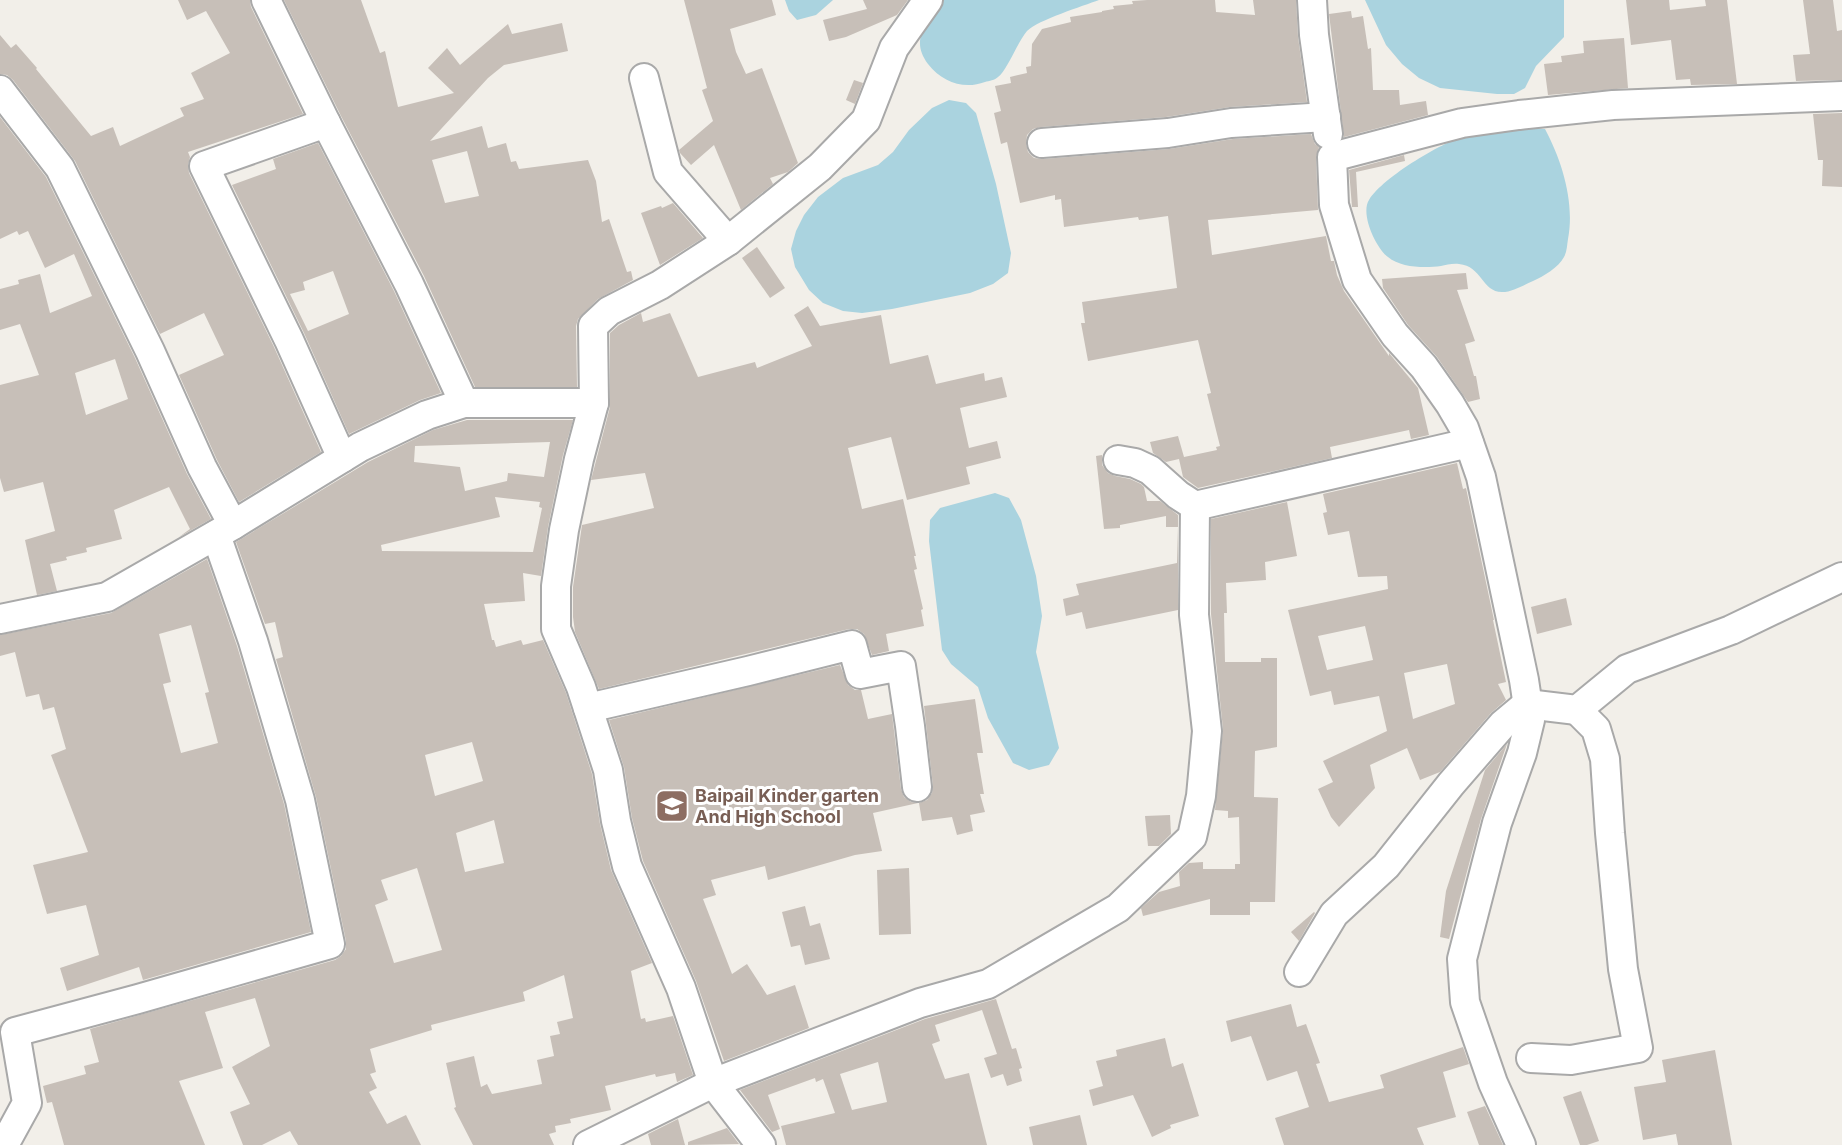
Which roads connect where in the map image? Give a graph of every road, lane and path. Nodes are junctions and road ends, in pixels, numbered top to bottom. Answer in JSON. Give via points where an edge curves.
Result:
{"nodes":[{"id":1,"x":266,"y":0,"type":"edge"},
{"id":2,"x":928,"y":0,"type":"edge"},
{"id":3,"x":1312,"y":0,"type":"edge"},
{"id":4,"x":644,"y":78,"type":"dead end"},
{"id":5,"x":0,"y":90,"type":"edge"},
{"id":6,"x":1842,"y":96,"type":"edge"},
{"id":7,"x":1326,"y":117,"type":"junction"},
{"id":8,"x":326,"y":123,"type":"junction"},
{"id":9,"x":1042,"y":143,"type":"dead end"},
{"id":10,"x":1332,"y":157,"type":"junction"},
{"id":11,"x":728,"y":241,"type":"junction"},
{"id":12,"x":464,"y":403,"type":"junction"},
{"id":13,"x":594,"y":403,"type":"junction"},
{"id":14,"x":1469,"y":443,"type":"junction"},
{"id":15,"x":342,"y":458,"type":"junction"},
{"id":16,"x":1118,"y":459,"type":"dead end"},
{"id":17,"x":1195,"y":506,"type":"junction"},
{"id":18,"x":225,"y":530,"type":"junction"},
{"id":19,"x":1842,"y":577,"type":"edge"},
{"id":20,"x":1,"y":617,"type":"edge"},
{"id":21,"x":1527,"y":704,"type":"junction"},
{"id":22,"x":588,"y":708,"type":"junction"},
{"id":23,"x":1577,"y":710,"type":"junction"},
{"id":24,"x":917,"y":787,"type":"dead end"},
{"id":25,"x":1299,"y":972,"type":"dead end"},
{"id":26,"x":1531,"y":1058,"type":"dead end"},
{"id":27,"x":712,"y":1083,"type":"junction"},
{"id":28,"x":4,"y":1145,"type":"edge"},
{"id":29,"x":588,"y":1145,"type":"edge"},
{"id":30,"x":761,"y":1145,"type":"edge"},
{"id":31,"x":1521,"y":1145,"type":"edge"}],
"edges":[{"from":1,"to":8,"type":"street"},
{"from":2,"to":11,"type":"street","via":[[894,48],[866,120],[820,167]]},
{"from":3,"to":7,"type":"street"},
{"from":4,"to":11,"type":"street","via":[[668,172]]},
{"from":5,"to":18,"type":"street","via":[[60,168],[150,351],[202,467]]},
{"from":6,"to":10,"type":"street","via":[[1613,105],[1519,115],[1462,123]]},
{"from":7,"to":9,"type":"street"},
{"from":7,"to":10,"type":"street"},
{"from":8,"to":12,"type":"street","via":[[409,284]]},
{"from":8,"to":15,"type":"street","via":[[204,166]]},
{"from":10,"to":14,"type":"street","via":[[1334,205],[1357,280],[1450,404]]},
{"from":11,"to":13,"type":"street","via":[[660,285],[609,311],[593,326]]},
{"from":12,"to":13,"type":"street"},
{"from":12,"to":15,"type":"street","via":[[427,415]]},
{"from":13,"to":22,"type":"street","via":[[564,530],[556,586],[556,629]]},
{"from":14,"to":17,"type":"street"},
{"from":14,"to":21,"type":"street","via":[[1481,477]]},
{"from":15,"to":18,"type":"street"},
{"from":16,"to":17,"type":"street","via":[[1149,470]]},
{"from":17,"to":27,"type":"street","via":[[1194,615],[1207,731],[1201,796],[1192,837],[1118,908],[988,984],[920,1003]]},
{"from":18,"to":20,"type":"street","via":[[107,597]]},
{"from":18,"to":28,"type":"street","via":[[300,800],[330,944],[15,1032],[27,1103]]},
{"from":19,"to":23,"type":"street","via":[[1731,630],[1628,669]]},
{"from":21,"to":23,"type":"street"},
{"from":21,"to":25,"type":"street","via":[[1481,749],[1386,866],[1334,914]]},
{"from":21,"to":31,"type":"street","via":[[1530,720],[1522,753],[1497,823],[1462,959],[1465,1002],[1493,1083]]},
{"from":22,"to":24,"type":"street","via":[[852,645],[860,674],[901,666]]},
{"from":22,"to":27,"type":"street","via":[[608,770],[627,866],[681,988]]},
{"from":23,"to":26,"type":"street","via":[[1596,729],[1605,759],[1623,969],[1638,1048],[1571,1060]]},
{"from":27,"to":29,"type":"street"},
{"from":27,"to":30,"type":"street"}]}
